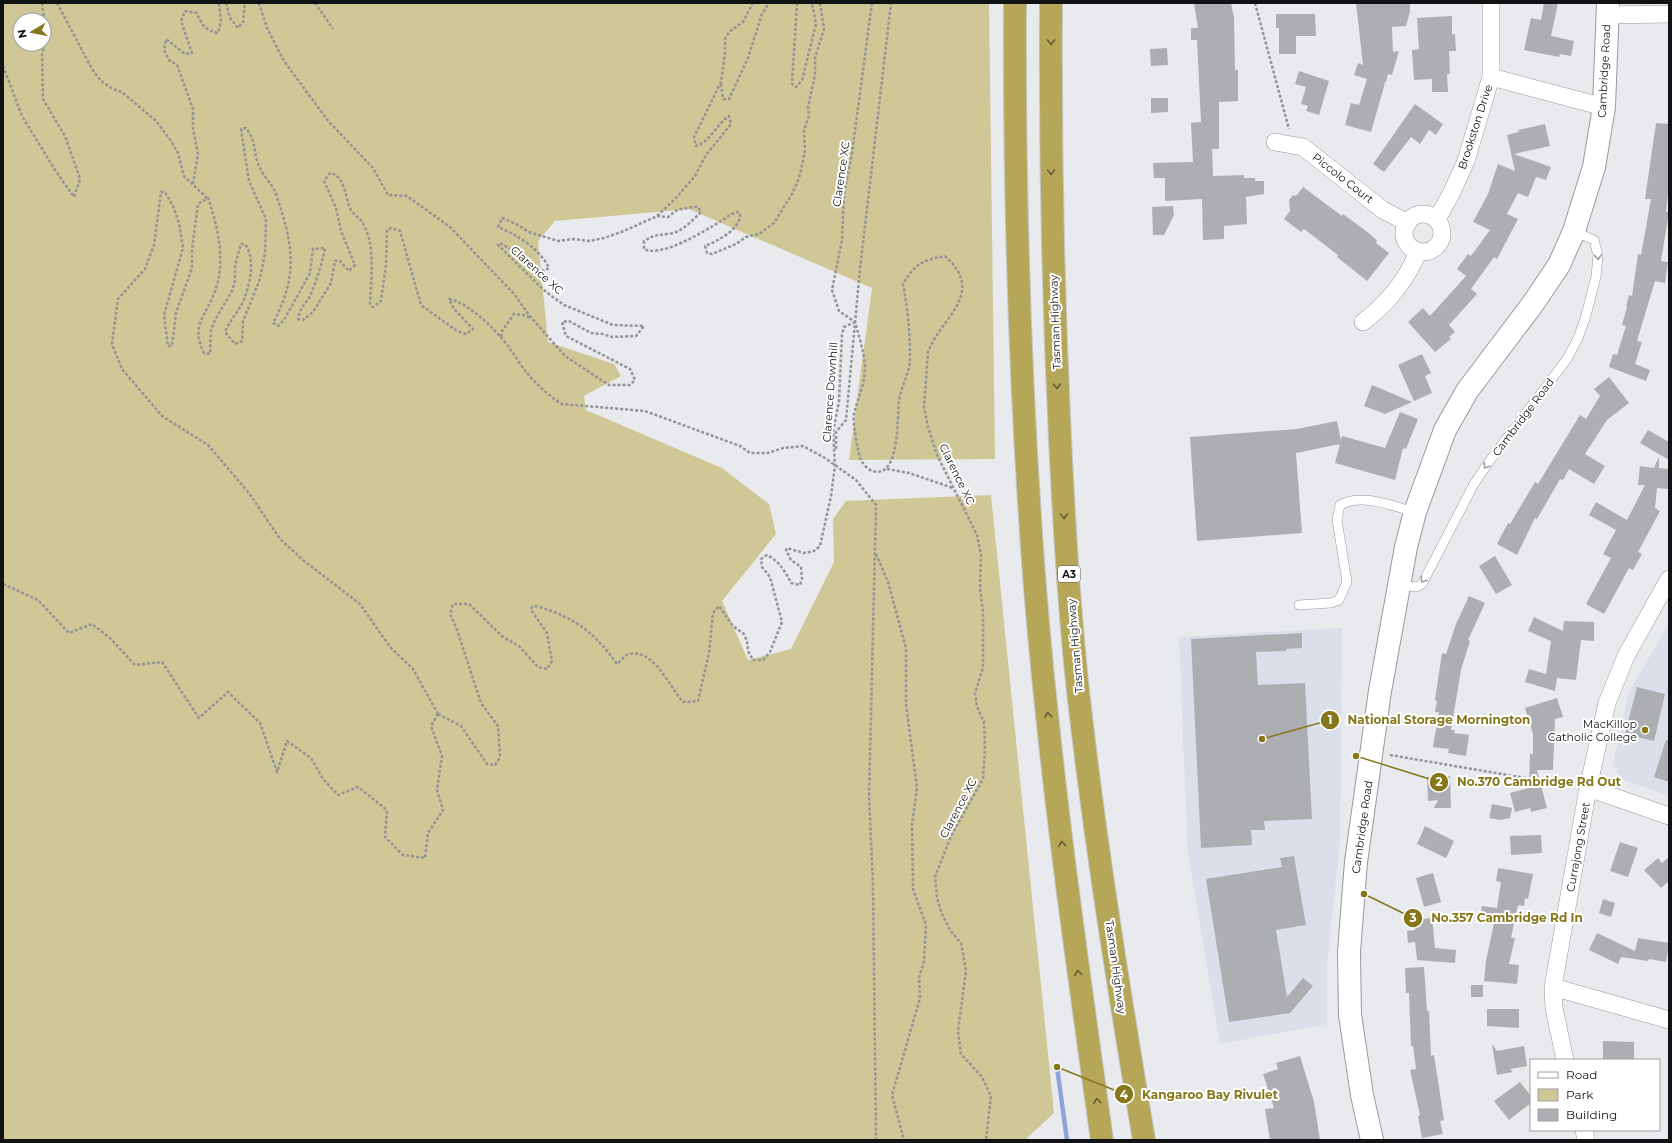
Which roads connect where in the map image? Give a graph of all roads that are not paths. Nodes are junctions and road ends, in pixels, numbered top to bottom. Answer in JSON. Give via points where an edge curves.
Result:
{"nodes":[{"id":1,"x":1015,"y":3,"type":"edge"},
{"id":2,"x":1051,"y":3,"type":"edge"},
{"id":3,"x":1491,"y":3,"type":"edge"},
{"id":4,"x":1608,"y":9,"type":"edge"},
{"id":5,"x":1669,"y":14,"type":"edge"},
{"id":6,"x":1491,"y":77,"type":"junction"},
{"id":7,"x":1604,"y":108,"type":"junction"},
{"id":8,"x":1275,"y":142,"type":"dead end"},
{"id":9,"x":1437,"y":219,"type":"junction"},
{"id":10,"x":1408,"y":223,"type":"junction"},
{"id":11,"x":1574,"y":231,"type":"junction"},
{"id":12,"x":1418,"y":251,"type":"junction"},
{"id":13,"x":1363,"y":322,"type":"dead end"},
{"id":14,"x":1415,"y":512,"type":"junction"},
{"id":15,"x":1669,"y":579,"type":"edge"},
{"id":16,"x":1399,"y":585,"type":"junction"},
{"id":17,"x":1299,"y":605,"type":"dead end"},
{"id":18,"x":1588,"y":788,"type":"junction"},
{"id":19,"x":1669,"y":816,"type":"edge"},
{"id":20,"x":1553,"y":986,"type":"junction"},
{"id":21,"x":1669,"y":1020,"type":"edge"},
{"id":22,"x":1564,"y":1059,"type":"edge"},
{"id":23,"x":1102,"y":1140,"type":"edge"},
{"id":24,"x":1144,"y":1140,"type":"edge"},
{"id":25,"x":1372,"y":1140,"type":"edge"}],
"edges":[{"from":23,"to":1,"type":"highway","one_way":true,"via":[[1070,915],[1035,588],[1016,229]]},
{"from":2,"to":24,"type":"highway","name":"Tasman Highway","number":"A3","one_way":true,"via":[[1050,146],[1054,320],[1066,540],[1078,689],[1097,843]]},
{"from":3,"to":6,"type":"street","name":"Brookston Drive"},
{"from":4,"to":5,"type":"street"},
{"from":4,"to":7,"type":"main road","name":"Cambridge Road"},
{"from":6,"to":7,"type":"street","name":"Brookston Drive"},
{"from":6,"to":9,"type":"street","name":"Brookston Drive","via":[[1466,161]]},
{"from":7,"to":11,"type":"main road","name":"Cambridge Road","via":[[1594,167]]},
{"from":8,"to":10,"type":"street","name":"Piccolo Court","via":[[1303,146],[1383,210]]},
{"from":9,"to":10,"type":"street","via":[[1421,214]]},
{"from":9,"to":12,"type":"street","via":[[1442,230],[1440,242],[1430,250]]},
{"from":10,"to":12,"type":"street","via":[[1406,240]]},
{"from":11,"to":14,"type":"main road","name":"Cambridge Road","via":[[1559,265],[1467,391],[1456,410],[1445,430]]},
{"from":11,"to":16,"type":"lane","name":"Cambridge Road","one_way":true,"via":[[1594,240],[1598,255],[1592,297],[1578,338],[1567,359],[1474,484],[1422,584],[1412,587]]},
{"from":12,"to":13,"type":"street","via":[[1412,268],[1380,309]]},
{"from":14,"to":16,"type":"main road","name":"Cambridge Road"},
{"from":14,"to":17,"type":"lane","via":[[1366,500],[1350,500],[1340,505],[1337,520],[1347,582],[1339,600]]},
{"from":15,"to":18,"type":"street","name":"Currajong Street","via":[[1616,679],[1600,729]]},
{"from":16,"to":25,"type":"main road","name":"Cambridge Road","via":[[1380,691],[1356,862],[1349,952],[1350,1015]]},
{"from":18,"to":19,"type":"street"},
{"from":18,"to":20,"type":"street","name":"Currajong Street"},
{"from":20,"to":21,"type":"street"},
{"from":20,"to":22,"type":"street","name":"Currajong Street","via":[[1554,1008]]}]}
